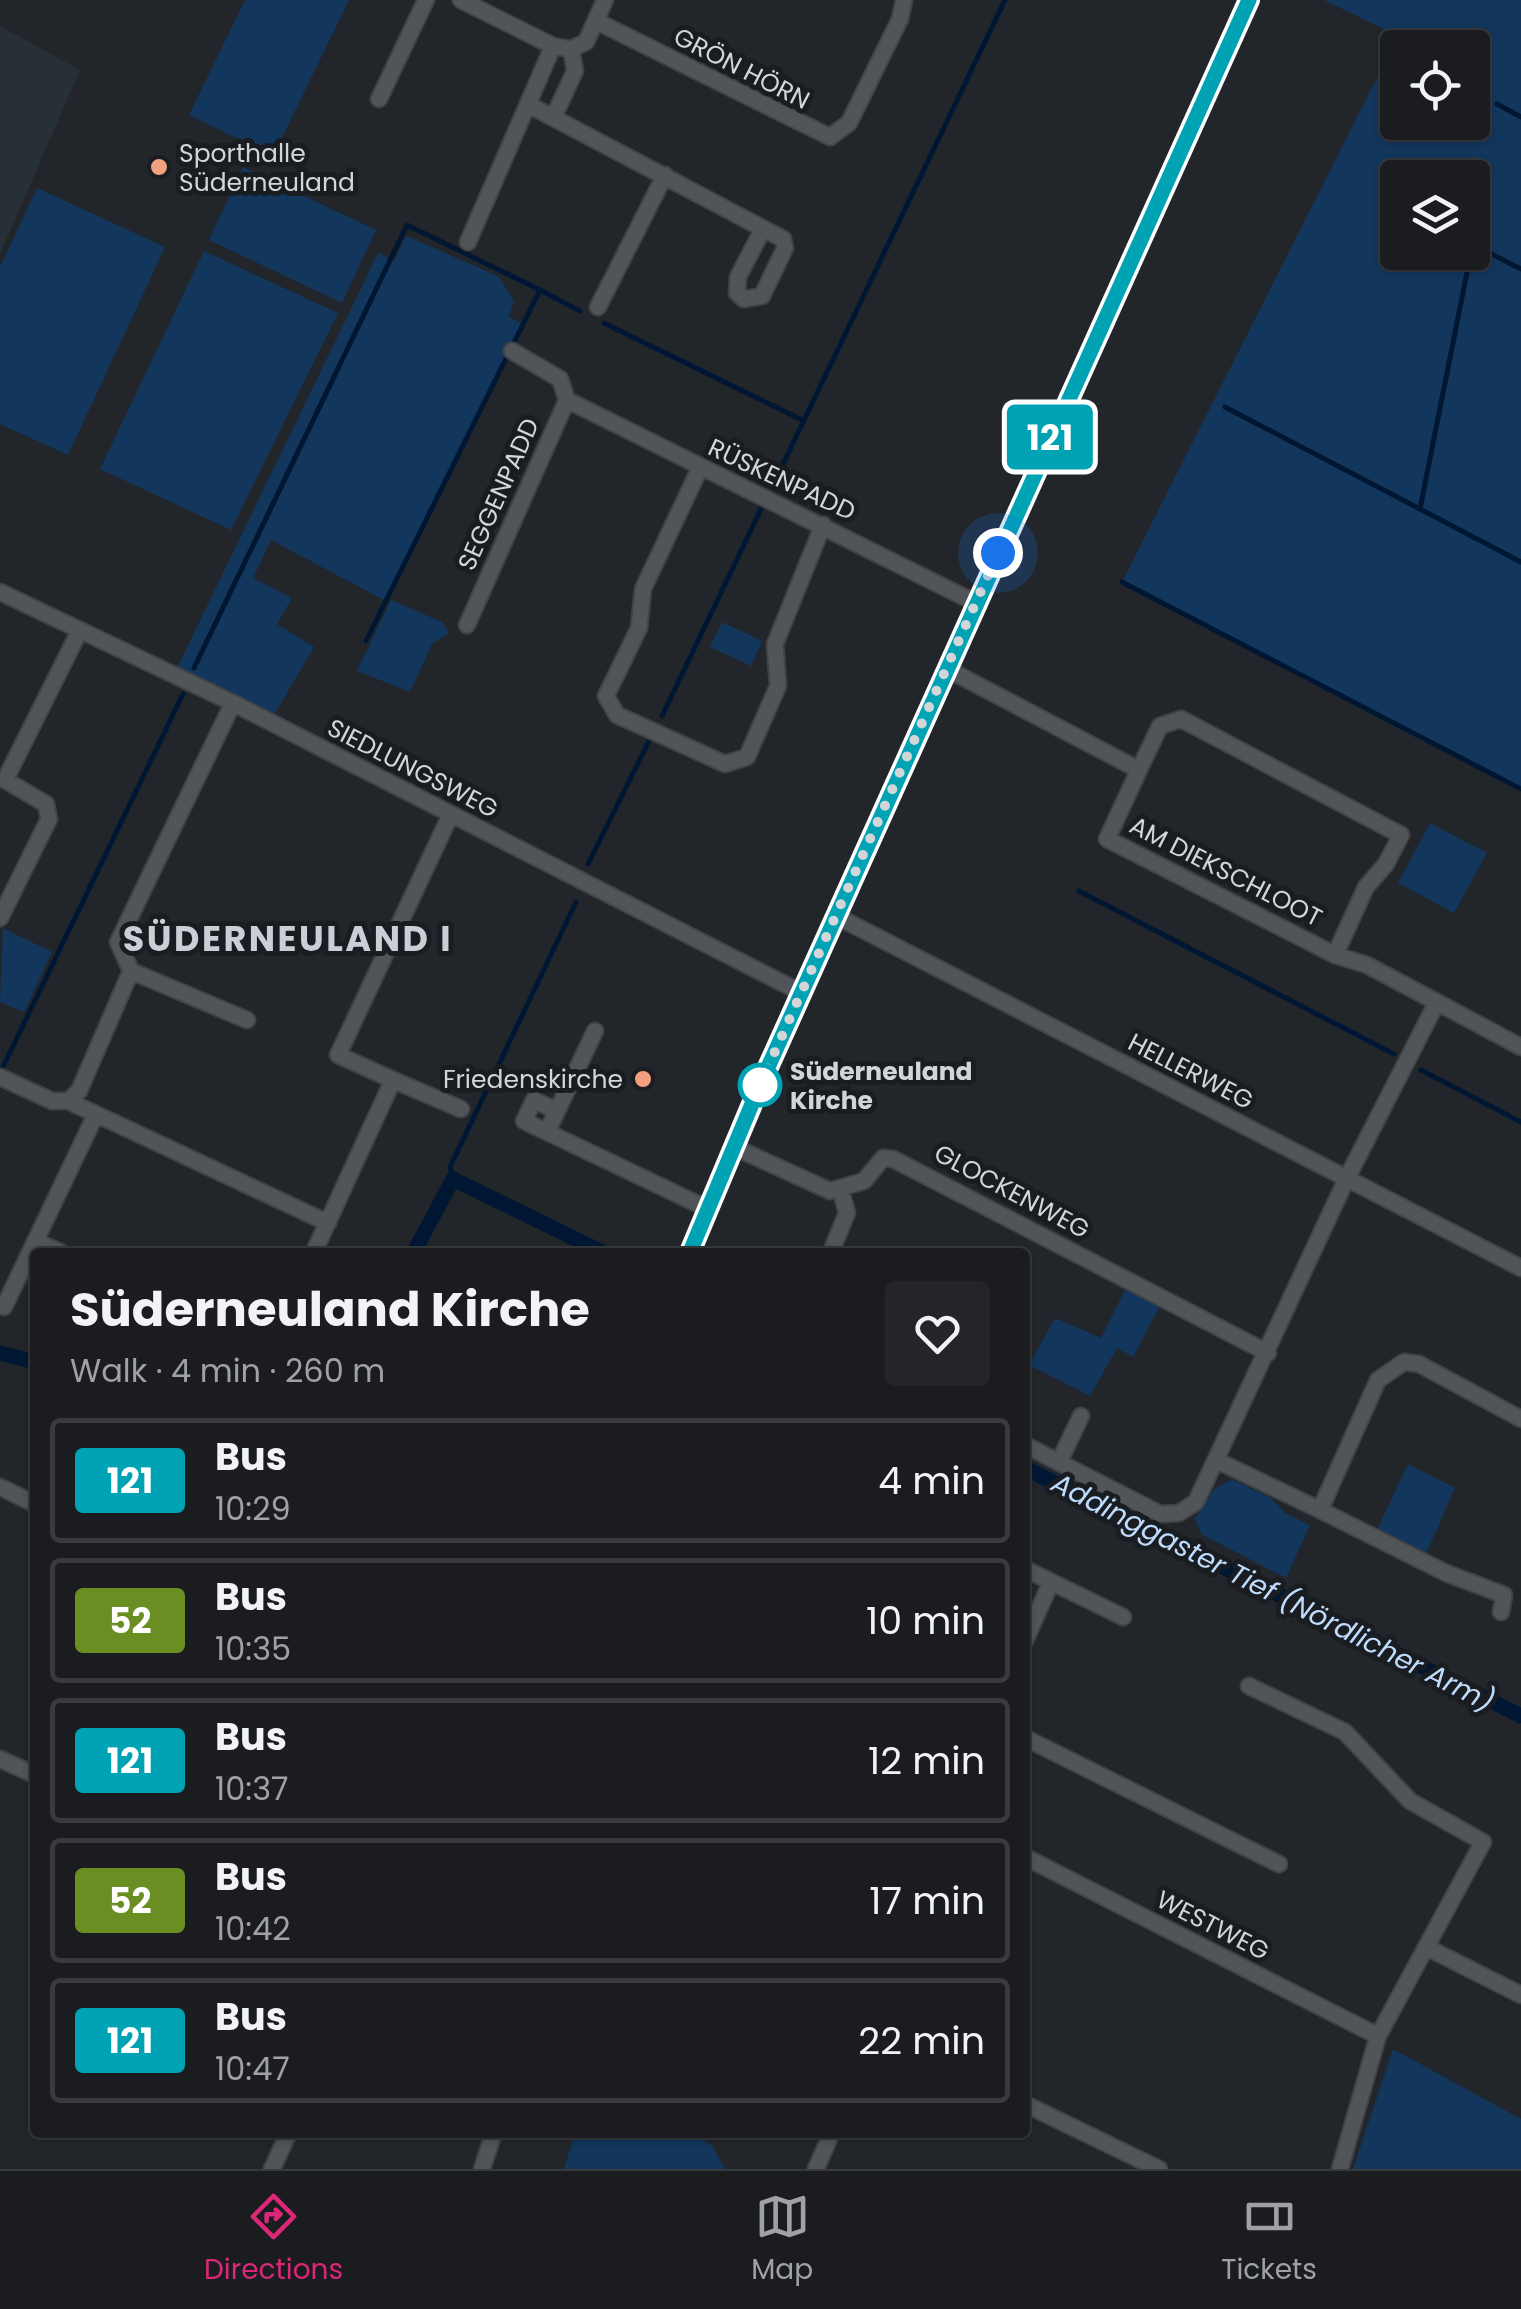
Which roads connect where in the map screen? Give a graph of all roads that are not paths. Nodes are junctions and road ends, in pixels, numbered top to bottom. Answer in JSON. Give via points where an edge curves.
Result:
{"nodes":[{"id":1,"x":426,"y":0,"type":"edge"},
{"id":2,"x":461,"y":0,"type":"edge"},
{"id":3,"x":606,"y":0,"type":"edge"},
{"id":4,"x":904,"y":0,"type":"edge"},
{"id":5,"x":1249,"y":0,"type":"edge"},
{"id":6,"x":596,"y":21,"type":"junction"},
{"id":7,"x":562,"y":48,"type":"junction"},
{"id":8,"x":379,"y":98,"type":"dead end"},
{"id":9,"x":529,"y":105,"type":"junction"},
{"id":10,"x":554,"y":116,"type":"junction"},
{"id":11,"x":665,"y":175,"type":"junction"},
{"id":12,"x":762,"y":231,"type":"dead end"},
{"id":13,"x":468,"y":242,"type":"dead end"},
{"id":14,"x":598,"y":307,"type":"dead end"},
{"id":15,"x":512,"y":351,"type":"dead end"},
{"id":16,"x":567,"y":400,"type":"junction"},
{"id":17,"x":700,"y":468,"type":"junction"},
{"id":18,"x":823,"y":525,"type":"junction"},
{"id":19,"x":0,"y":592,"type":"edge"},
{"id":20,"x":976,"y":603,"type":"junction"},
{"id":21,"x":467,"y":625,"type":"dead end"},
{"id":22,"x":79,"y":632,"type":"junction"},
{"id":23,"x":947,"y":669,"type":"junction"},
{"id":24,"x":233,"y":703,"type":"junction"},
{"id":25,"x":1139,"y":770,"type":"junction"},
{"id":26,"x":3,"y":778,"type":"edge"},
{"id":27,"x":450,"y":816,"type":"junction"},
{"id":28,"x":838,"y":917,"type":"junction"},
{"id":29,"x":0,"y":918,"type":"edge"},
{"id":30,"x":1342,"y":958,"type":"junction"},
{"id":31,"x":130,"y":970,"type":"junction"},
{"id":32,"x":802,"y":993,"type":"junction"},
{"id":33,"x":1437,"y":1002,"type":"junction"},
{"id":34,"x":247,"y":1020,"type":"dead end"},
{"id":35,"x":596,"y":1031,"type":"dead end"},
{"id":36,"x":1521,"y":1047,"type":"edge"},
{"id":37,"x":0,"y":1077,"type":"edge"},
{"id":38,"x":393,"y":1080,"type":"junction"},
{"id":39,"x":68,"y":1101,"type":"junction"},
{"id":40,"x":461,"y":1109,"type":"dead end"},
{"id":41,"x":557,"y":1110,"type":"junction"},
{"id":42,"x":96,"y":1114,"type":"junction"},
{"id":43,"x":547,"y":1132,"type":"junction"},
{"id":44,"x":734,"y":1148,"type":"junction"},
{"id":45,"x":1346,"y":1180,"type":"junction"},
{"id":46,"x":841,"y":1191,"type":"junction"},
{"id":47,"x":708,"y":1209,"type":"junction"},
{"id":48,"x":328,"y":1223,"type":"junction"},
{"id":49,"x":36,"y":1241,"type":"junction"},
{"id":50,"x":33,"y":1248,"type":"edge"},
{"id":51,"x":51,"y":1248,"type":"edge"},
{"id":52,"x":316,"y":1248,"type":"edge"},
{"id":53,"x":692,"y":1248,"type":"edge"},
{"id":54,"x":833,"y":1248,"type":"edge"},
{"id":55,"x":30,"y":1253,"type":"edge"},
{"id":56,"x":1521,"y":1268,"type":"edge"},
{"id":57,"x":4,"y":1307,"type":"dead end"},
{"id":58,"x":1268,"y":1353,"type":"junction"},
{"id":59,"x":1081,"y":1416,"type":"dead end"},
{"id":60,"x":1521,"y":1418,"type":"edge"},
{"id":61,"x":1030,"y":1448,"type":"edge"},
{"id":62,"x":1218,"y":1461,"type":"junction"},
{"id":63,"x":1058,"y":1462,"type":"junction"},
{"id":64,"x":0,"y":1487,"type":"edge"},
{"id":65,"x":30,"y":1502,"type":"edge"},
{"id":66,"x":1320,"y":1510,"type":"junction"},
{"id":67,"x":1030,"y":1572,"type":"edge"},
{"id":68,"x":1050,"y":1582,"type":"junction"},
{"id":69,"x":1521,"y":1588,"type":"edge"},
{"id":70,"x":1124,"y":1616,"type":"dead end"},
{"id":71,"x":1030,"y":1629,"type":"edge"},
{"id":72,"x":1249,"y":1686,"type":"dead end"},
{"id":73,"x":1030,"y":1740,"type":"edge"},
{"id":74,"x":2,"y":1765,"type":"edge"},
{"id":75,"x":30,"y":1773,"type":"edge"},
{"id":76,"x":1030,"y":1860,"type":"edge"},
{"id":77,"x":1279,"y":1864,"type":"dead end"},
{"id":78,"x":1428,"y":1948,"type":"junction"},
{"id":79,"x":1521,"y":1996,"type":"edge"},
{"id":80,"x":1378,"y":2036,"type":"junction"},
{"id":81,"x":1030,"y":2106,"type":"edge"},
{"id":82,"x":286,"y":2138,"type":"edge"},
{"id":83,"x":492,"y":2138,"type":"edge"},
{"id":84,"x":829,"y":2138,"type":"edge"},
{"id":85,"x":272,"y":2169,"type":"edge"},
{"id":86,"x":482,"y":2169,"type":"edge"},
{"id":87,"x":816,"y":2169,"type":"edge"},
{"id":88,"x":1158,"y":2169,"type":"edge"},
{"id":89,"x":1340,"y":2169,"type":"edge"}],
"edges":[{"from":1,"to":8,"type":"street"},
{"from":2,"to":7,"type":"street"},
{"from":3,"to":6,"type":"street"},
{"from":4,"to":6,"type":"street","name":"GRÖN HÖRN","via":[[849,123],[830,137]]},
{"from":5,"to":20,"type":"street"},
{"from":6,"to":7,"type":"street","via":[[586,42]]},
{"from":7,"to":9,"type":"street"},
{"from":7,"to":10,"type":"street","via":[[575,71]]},
{"from":9,"to":10,"type":"street"},
{"from":9,"to":13,"type":"street"},
{"from":10,"to":11,"type":"street"},
{"from":11,"to":12,"type":"street","via":[[755,221]]},
{"from":11,"to":14,"type":"street"},
{"from":15,"to":16,"type":"street","name":"SEGGENPADD","via":[[560,378]]},
{"from":16,"to":17,"type":"street","name":"RÜSKENPADD"},
{"from":16,"to":21,"type":"street","name":"SEGGENPADD"},
{"from":17,"to":18,"type":"street","name":"RÜSKENPADD"},
{"from":17,"to":18,"type":"street","via":[[643,589],[639,628],[606,696],[618,715],[725,764],[747,757],[778,686],[775,644]]},
{"from":18,"to":20,"type":"street","name":"RÜSKENPADD"},
{"from":19,"to":22,"type":"street","name":"SIEDLUNGSWEG"},
{"from":20,"to":23,"type":"street"},
{"from":22,"to":24,"type":"street","name":"SIEDLUNGSWEG"},
{"from":22,"to":26,"type":"street"},
{"from":23,"to":25,"type":"street"},
{"from":23,"to":28,"type":"street"},
{"from":24,"to":27,"type":"street","name":"SIEDLUNGSWEG"},
{"from":24,"to":31,"type":"street","via":[[118,942]]},
{"from":25,"to":30,"type":"street","name":"AM DIEKSCHLOOT","via":[[1108,838]]},
{"from":25,"to":30,"type":"street","via":[[1160,726],[1180,719],[1401,836],[1366,887]]},
{"from":26,"to":29,"type":"street","via":[[46,804],[49,819]]},
{"from":27,"to":32,"type":"street","name":"SIEDLUNGSWEG"},
{"from":27,"to":38,"type":"street","via":[[338,1055]]},
{"from":28,"to":32,"type":"street"},
{"from":28,"to":45,"type":"street","name":"HELLERWEG"},
{"from":30,"to":33,"type":"street","name":"AM DIEKSCHLOOT"},
{"from":31,"to":34,"type":"street"},
{"from":31,"to":39,"type":"street","via":[[79,1091]]},
{"from":32,"to":44,"type":"street"},
{"from":33,"to":36,"type":"street","name":"AM DIEKSCHLOOT"},
{"from":33,"to":45,"type":"street"},
{"from":35,"to":41,"type":"street"},
{"from":37,"to":39,"type":"street"},
{"from":38,"to":40,"type":"street"},
{"from":38,"to":48,"type":"street"},
{"from":39,"to":42,"type":"street"},
{"from":41,"to":43,"type":"street"},
{"from":41,"to":43,"type":"street","via":[[534,1100],[524,1121]]},
{"from":42,"to":48,"type":"street"},
{"from":42,"to":49,"type":"street"},
{"from":43,"to":47,"type":"street"},
{"from":44,"to":46,"type":"street"},
{"from":44,"to":47,"type":"street"},
{"from":45,"to":56,"type":"street","name":"HELLERWEG"},
{"from":45,"to":58,"type":"street"},
{"from":46,"to":54,"type":"street","via":[[847,1214]]},
{"from":46,"to":58,"type":"street","name":"GLOCKENWEG","via":[[864,1181],[883,1158],[893,1159]]},
{"from":47,"to":53,"type":"street"},
{"from":48,"to":52,"type":"street"},
{"from":49,"to":50,"type":"street"},
{"from":49,"to":51,"type":"street"},
{"from":55,"to":57,"type":"street"},
{"from":58,"to":62,"type":"street"},
{"from":59,"to":63,"type":"street"},
{"from":60,"to":66,"type":"street","via":[[1404,1362],[1389,1369],[1371,1395]]},
{"from":61,"to":63,"type":"street"},
{"from":62,"to":63,"type":"street","via":[[1196,1502],[1179,1513],[1160,1514]]},
{"from":62,"to":66,"type":"street"},
{"from":64,"to":65,"type":"street"},
{"from":66,"to":69,"type":"street","via":[[1503,1604]]},
{"from":67,"to":68,"type":"street"},
{"from":68,"to":70,"type":"street"},
{"from":68,"to":71,"type":"street"},
{"from":72,"to":78,"type":"street","via":[[1345,1732],[1410,1801],[1482,1842]]},
{"from":73,"to":77,"type":"street"},
{"from":74,"to":75,"type":"street"},
{"from":76,"to":80,"type":"street","name":"WESTWEG"},
{"from":78,"to":79,"type":"street"},
{"from":78,"to":80,"type":"street"},
{"from":80,"to":89,"type":"street"},
{"from":81,"to":88,"type":"street"},
{"from":82,"to":85,"type":"street"},
{"from":83,"to":86,"type":"street"},
{"from":84,"to":87,"type":"street"}]}
